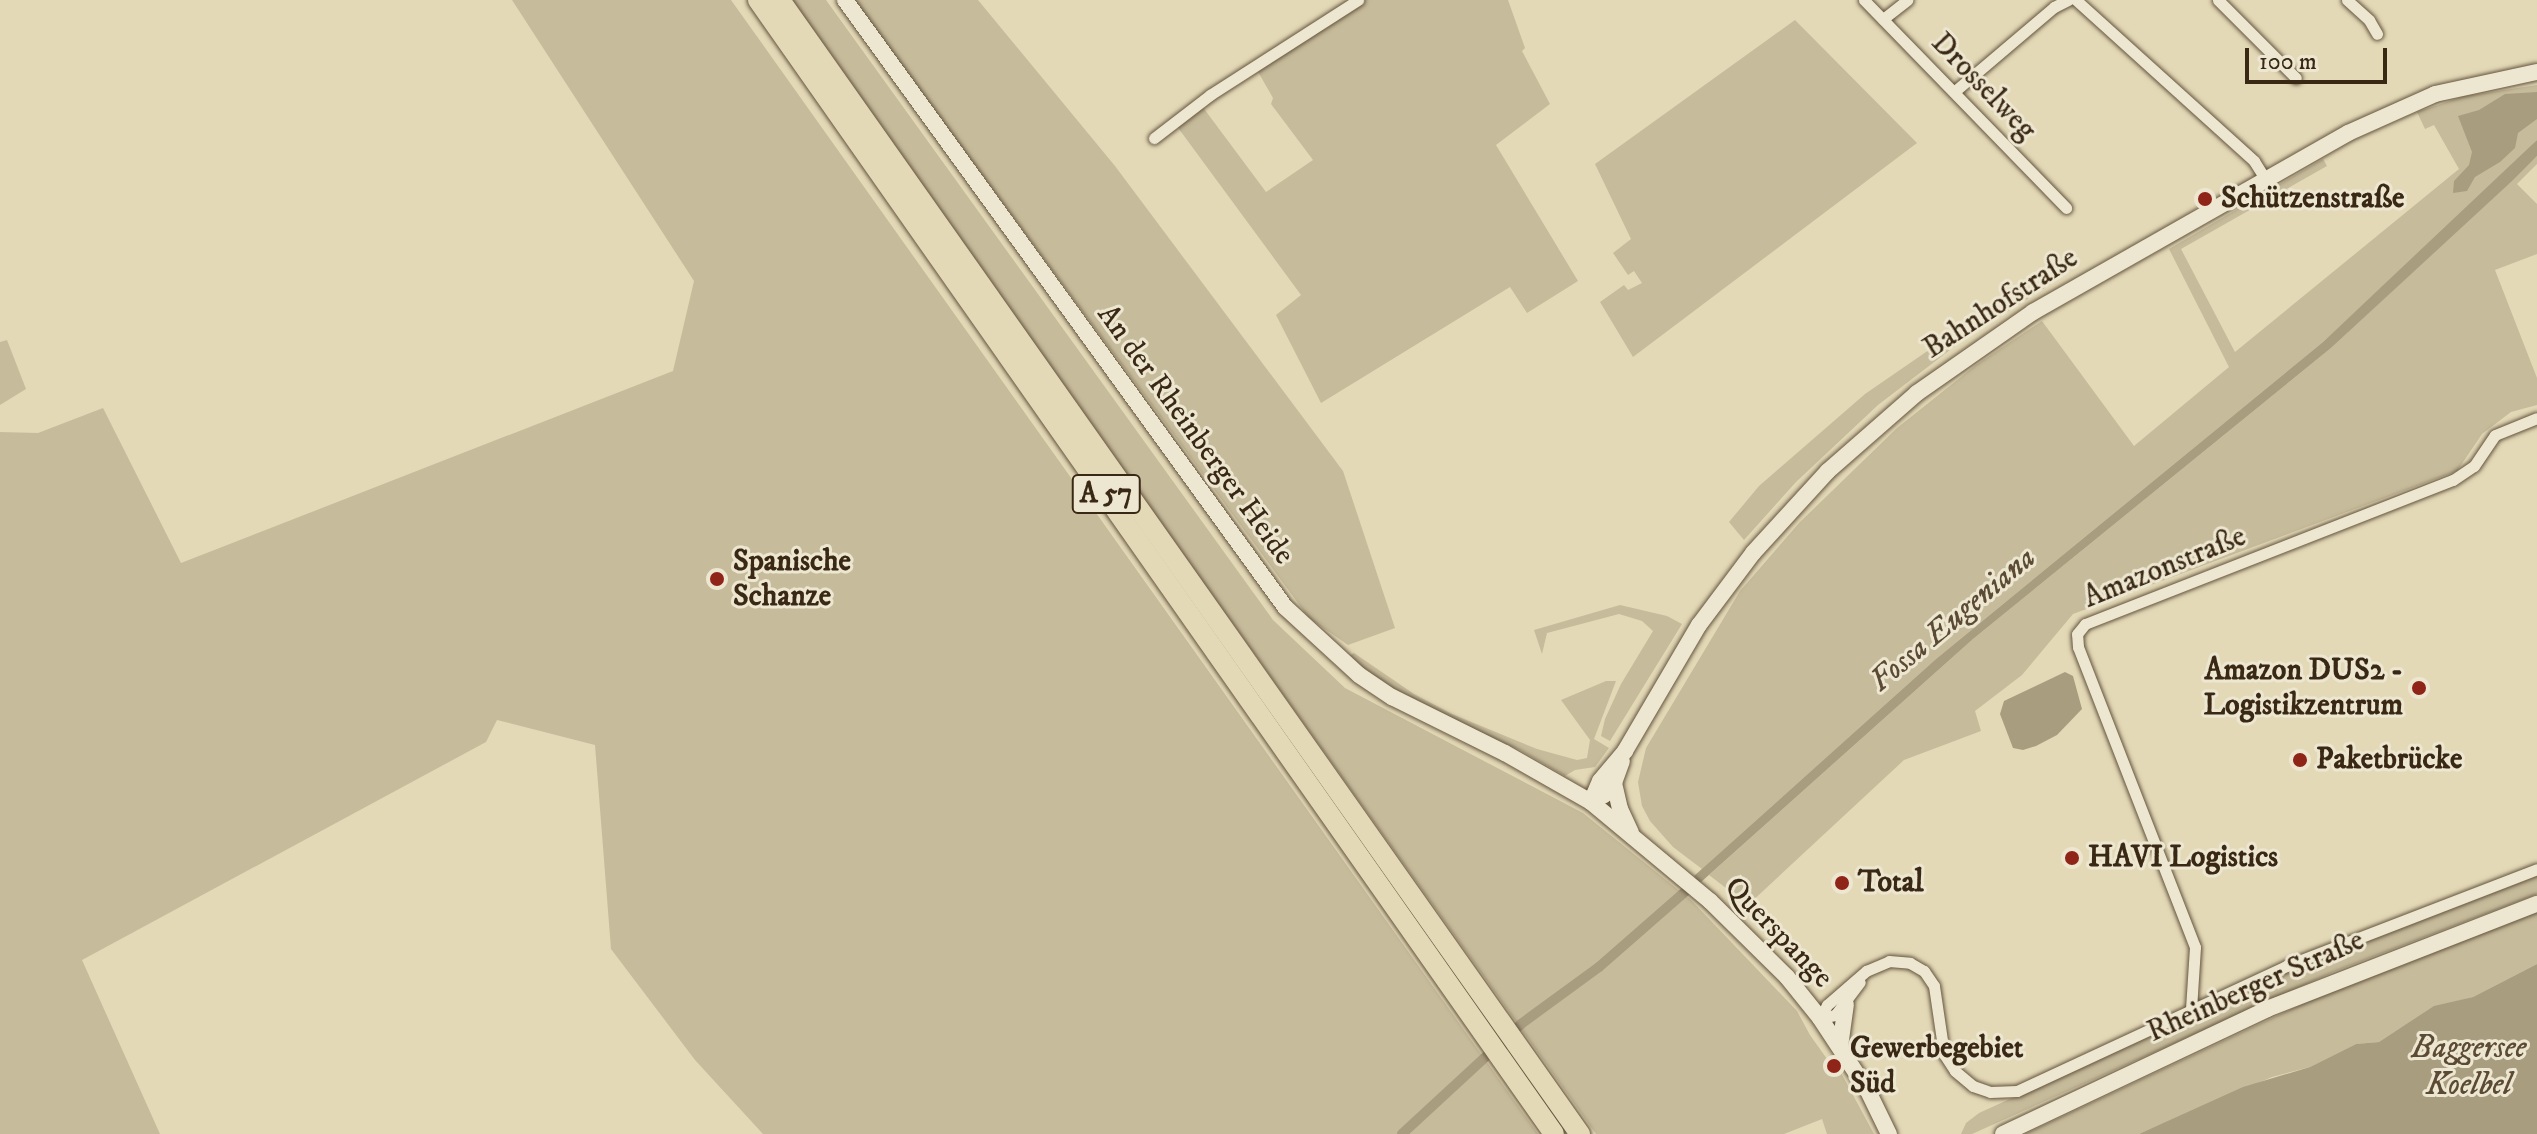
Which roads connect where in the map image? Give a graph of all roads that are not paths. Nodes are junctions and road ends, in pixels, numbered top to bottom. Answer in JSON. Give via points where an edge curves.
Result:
{"nodes":[{"id":1,"x":758,"y":0,"type":"edge"},
{"id":2,"x":780,"y":0,"type":"edge"},
{"id":3,"x":845,"y":0,"type":"edge"},
{"id":4,"x":1358,"y":0,"type":"edge"},
{"id":5,"x":1864,"y":0,"type":"edge"},
{"id":6,"x":1907,"y":0,"type":"edge"},
{"id":7,"x":2068,"y":0,"type":"edge"},
{"id":8,"x":2076,"y":0,"type":"edge"},
{"id":9,"x":2218,"y":0,"type":"edge"},
{"id":10,"x":2347,"y":0,"type":"edge"},
{"id":11,"x":1883,"y":19,"type":"junction"},
{"id":12,"x":2377,"y":34,"type":"dead end"},
{"id":13,"x":2537,"y":72,"type":"edge"},
{"id":14,"x":2296,"y":78,"type":"dead end"},
{"id":15,"x":1955,"y":91,"type":"junction"},
{"id":16,"x":1154,"y":138,"type":"dead end"},
{"id":17,"x":2266,"y":180,"type":"junction"},
{"id":18,"x":2066,"y":208,"type":"dead end"},
{"id":19,"x":2537,"y":418,"type":"edge"},
{"id":20,"x":1625,"y":751,"type":"junction"},
{"id":21,"x":1614,"y":783,"type":"junction"},
{"id":22,"x":1591,"y":802,"type":"junction"},
{"id":23,"x":1632,"y":834,"type":"junction"},
{"id":24,"x":2537,"y":869,"type":"edge"},
{"id":25,"x":2537,"y":904,"type":"edge"},
{"id":26,"x":1866,"y":971,"type":"junction"},
{"id":27,"x":1462,"y":982,"type":"junction"},
{"id":28,"x":1846,"y":1004,"type":"junction"},
{"id":29,"x":2191,"y":1009,"type":"junction"},
{"id":30,"x":1820,"y":1018,"type":"junction"},
{"id":31,"x":1840,"y":1047,"type":"junction"},
{"id":32,"x":1516,"y":1062,"type":"junction"},
{"id":33,"x":1889,"y":1133,"type":"edge"},
{"id":34,"x":1554,"y":1134,"type":"edge"},
{"id":35,"x":1580,"y":1134,"type":"edge"},
{"id":36,"x":2003,"y":1134,"type":"edge"}],
"edges":[{"from":1,"to":27,"type":"highway","number":"A 57"},
{"from":2,"to":27,"type":"highway","number":"A 57"},
{"from":3,"to":22,"type":"street","name":"An der Rheinberger Heide","via":[[1285,607],[1359,675],[1392,697]]},
{"from":4,"to":16,"type":"street","via":[[1210,95]]},
{"from":5,"to":11,"type":"street","name":"Drosselweg"},
{"from":6,"to":11,"type":"street"},
{"from":7,"to":15,"type":"street"},
{"from":8,"to":17,"type":"street","via":[[2254,161]]},
{"from":9,"to":14,"type":"street"},
{"from":10,"to":12,"type":"street"},
{"from":11,"to":15,"type":"street","name":"Drosselweg"},
{"from":13,"to":17,"type":"street","name":"Bahnhofstraße","via":[[2435,94],[2348,133]]},
{"from":15,"to":18,"type":"street","name":"Drosselweg"},
{"from":17,"to":20,"type":"street","name":"Bahnhofstraße","via":[[2033,312],[1887,417],[1802,498],[1735,576],[1674,664]]},
{"from":19,"to":29,"type":"street","name":"Amazonstraße","via":[[2495,435],[2474,466],[2453,480],[2085,624],[2077,634],[2195,947]]},
{"from":20,"to":21,"type":"street","name":"Bahnhofstraße"},
{"from":20,"to":22,"type":"street","name":"Bahnhofstraße","via":[[1600,781]]},
{"from":21,"to":22,"type":"street"},
{"from":21,"to":23,"type":"street"},
{"from":22,"to":23,"type":"street","name":"Querspange"},
{"from":23,"to":30,"type":"street","name":"Querspange","via":[[1710,901],[1787,977]]},
{"from":24,"to":29,"type":"street","via":[[2346,941]]},
{"from":25,"to":36,"type":"street","name":"Rheinberger Straße","via":[[2267,1009]]},
{"from":26,"to":28,"type":"street"},
{"from":26,"to":29,"type":"street","via":[[1889,961],[1924,971],[1934,986],[1949,1064],[1963,1079],[1990,1092],[2017,1091]]},
{"from":26,"to":30,"type":"street","via":[[1827,1005]]},
{"from":27,"to":32,"type":"highway","number":"A 57"},
{"from":28,"to":30,"type":"street","via":[[1835,1015]]},
{"from":28,"to":31,"type":"street"},
{"from":30,"to":31,"type":"street","name":"Querspange"},
{"from":31,"to":33,"type":"street","name":"Querspange"},
{"from":32,"to":34,"type":"highway","number":"A 57"},
{"from":32,"to":35,"type":"highway","number":"A 57"}]}
